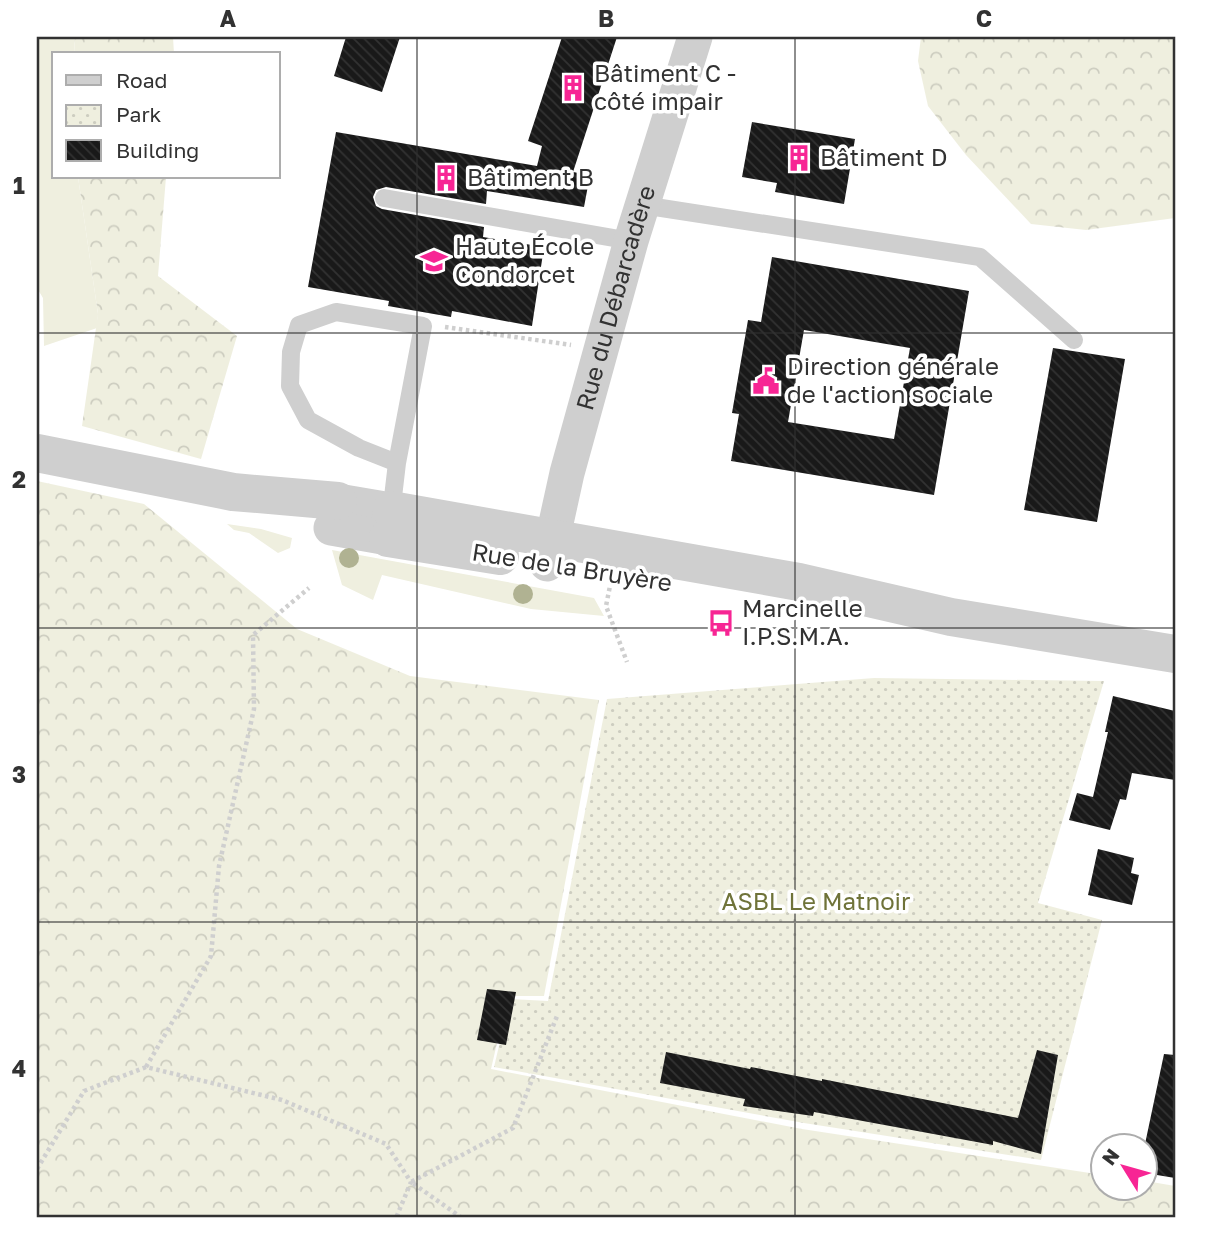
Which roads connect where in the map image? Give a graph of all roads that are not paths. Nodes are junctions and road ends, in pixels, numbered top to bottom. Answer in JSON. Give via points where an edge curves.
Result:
{"nodes":[{"id":1,"x":695,"y":37,"type":"edge"},
{"id":2,"x":384,"y":198,"type":"dead end"},
{"id":3,"x":642,"y":205,"type":"junction"},
{"id":4,"x":631,"y":241,"type":"junction"},
{"id":5,"x":1074,"y":340,"type":"dead end"},
{"id":6,"x":37,"y":453,"type":"edge"},
{"id":7,"x":397,"y":463,"type":"junction"},
{"id":8,"x":334,"y":514,"type":"joint"},
{"id":9,"x":389,"y":524,"type":"junction"},
{"id":10,"x":549,"y":551,"type":"junction"},
{"id":11,"x":918,"y":609,"type":"junction"},
{"id":12,"x":1175,"y":654,"type":"edge"}],
"edges":[{"from":1,"to":3,"type":"street","name":"Rue du Débarcadère"},
{"from":2,"to":4,"type":"lane"},
{"from":3,"to":4,"type":"street","name":"Rue du Débarcadère"},
{"from":3,"to":5,"type":"lane","via":[[980,257]]},
{"from":4,"to":10,"type":"street","name":"Rue du Débarcadère"},
{"from":6,"to":8,"type":"street","name":"Rue de la Bruyère"},
{"from":7,"to":7,"type":"lane","via":[[308,420],[290,386],[291,352],[299,325],[336,312],[423,326]]},
{"from":7,"to":9,"type":"lane"},
{"from":8,"to":9,"type":"street","name":"Rue de la Bruyère"},
{"from":9,"to":10,"type":"street","name":"Rue de la Bruyère"},
{"from":10,"to":11,"type":"street","name":"Rue de la Bruyère","via":[[799,582]]},
{"from":10,"to":11,"type":"street","name":"Rue de la Bruyère","via":[[611,595],[793,607]]},
{"from":11,"to":12,"type":"street","name":"Rue de la Bruyère"}]}
